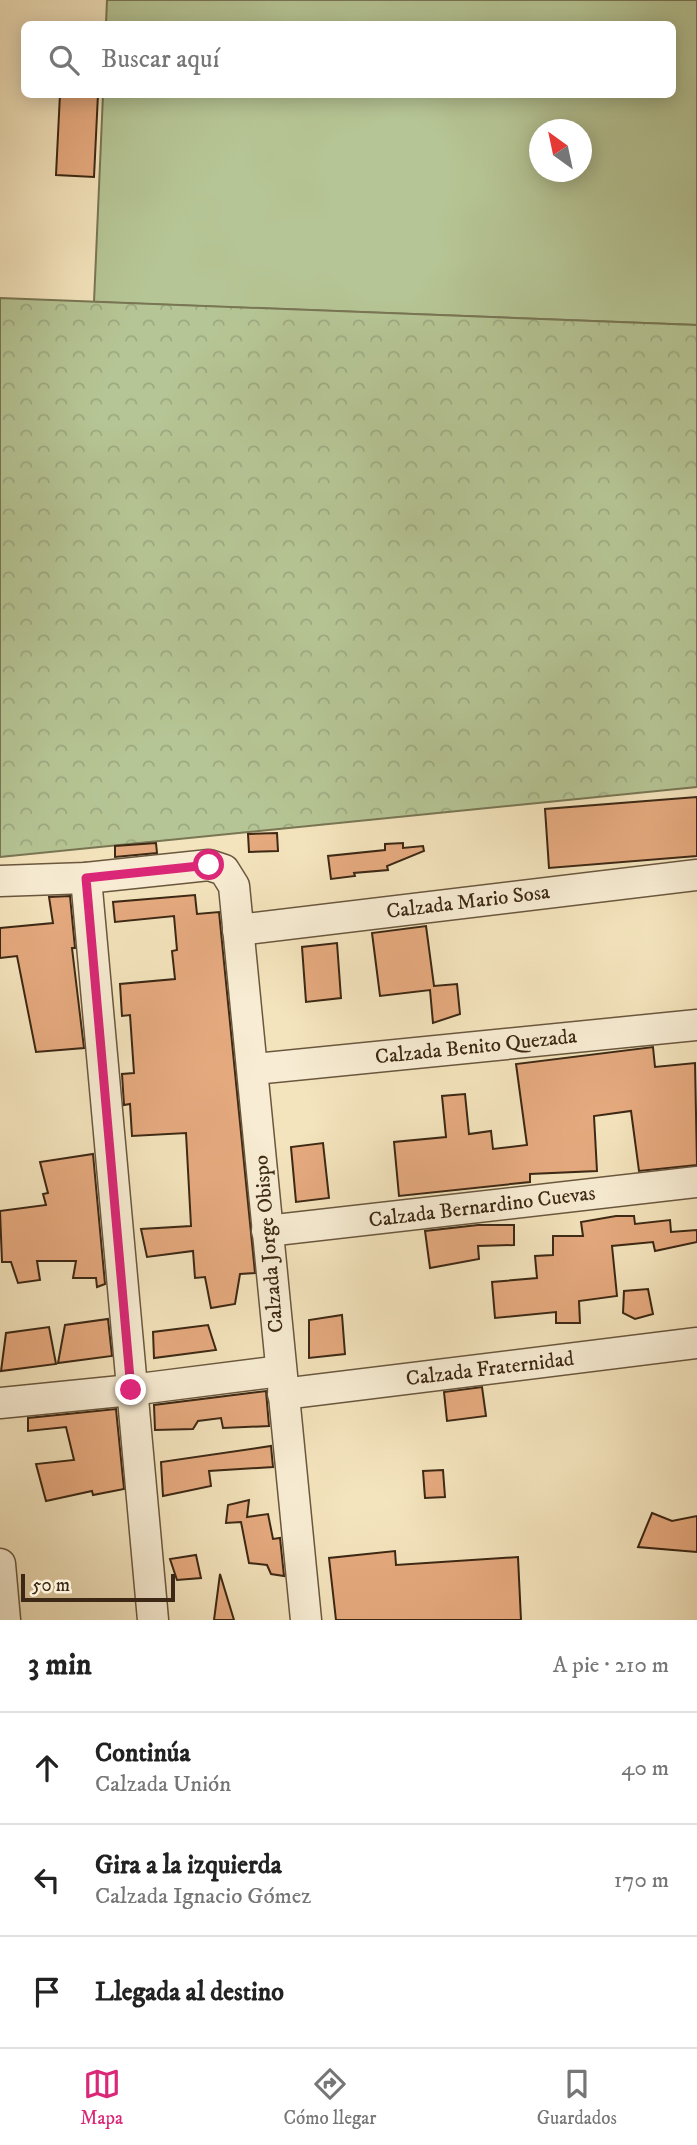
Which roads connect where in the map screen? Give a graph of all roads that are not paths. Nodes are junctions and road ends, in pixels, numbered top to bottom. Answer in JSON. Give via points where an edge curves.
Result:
{"nodes":[{"id":1,"x":697,"y":875,"type":"edge"},
{"id":2,"x":86,"y":878,"type":"junction"},
{"id":3,"x":0,"y":881,"type":"edge"},
{"id":4,"x":239,"y":930,"type":"junction"},
{"id":5,"x":697,"y":1025,"type":"edge"},
{"id":6,"x":254,"y":1069,"type":"junction"},
{"id":7,"x":697,"y":1182,"type":"edge"},
{"id":8,"x":267,"y":1231,"type":"junction"},
{"id":9,"x":697,"y":1343,"type":"edge"},
{"id":10,"x":282,"y":1383,"type":"junction"},
{"id":11,"x":131,"y":1390,"type":"junction"},
{"id":12,"x":0,"y":1403,"type":"edge"},
{"id":13,"x":0,"y":1564,"type":"edge"},
{"id":14,"x":5,"y":1620,"type":"edge"},
{"id":15,"x":153,"y":1620,"type":"edge"},
{"id":16,"x":306,"y":1620,"type":"edge"}],
"edges":[{"from":1,"to":4,"type":"street","name":"Calzada Mario Sosa"},
{"from":2,"to":3,"type":"street"},
{"from":2,"to":4,"type":"street","name":"Calzada Jorge Obispo","via":[[209,865],[224,870],[234,886]]},
{"from":2,"to":11,"type":"street"},
{"from":4,"to":6,"type":"street","name":"Calzada Jorge Obispo"},
{"from":5,"to":6,"type":"street","name":"Calzada Benito Quezada"},
{"from":6,"to":8,"type":"street","name":"Calzada Jorge Obispo"},
{"from":7,"to":8,"type":"street","name":"Calzada Bernardino Cuevas"},
{"from":8,"to":10,"type":"street","name":"Calzada Jorge Obispo"},
{"from":9,"to":10,"type":"street","name":"Calzada Fraternidad"},
{"from":10,"to":11,"type":"street","name":"Calzada Fraternidad"},
{"from":10,"to":16,"type":"street","name":"Calzada Jorge Obispo"},
{"from":11,"to":12,"type":"street","name":"Calzada Fraternidad"},
{"from":11,"to":15,"type":"street"},
{"from":13,"to":14,"type":"street"}]}
